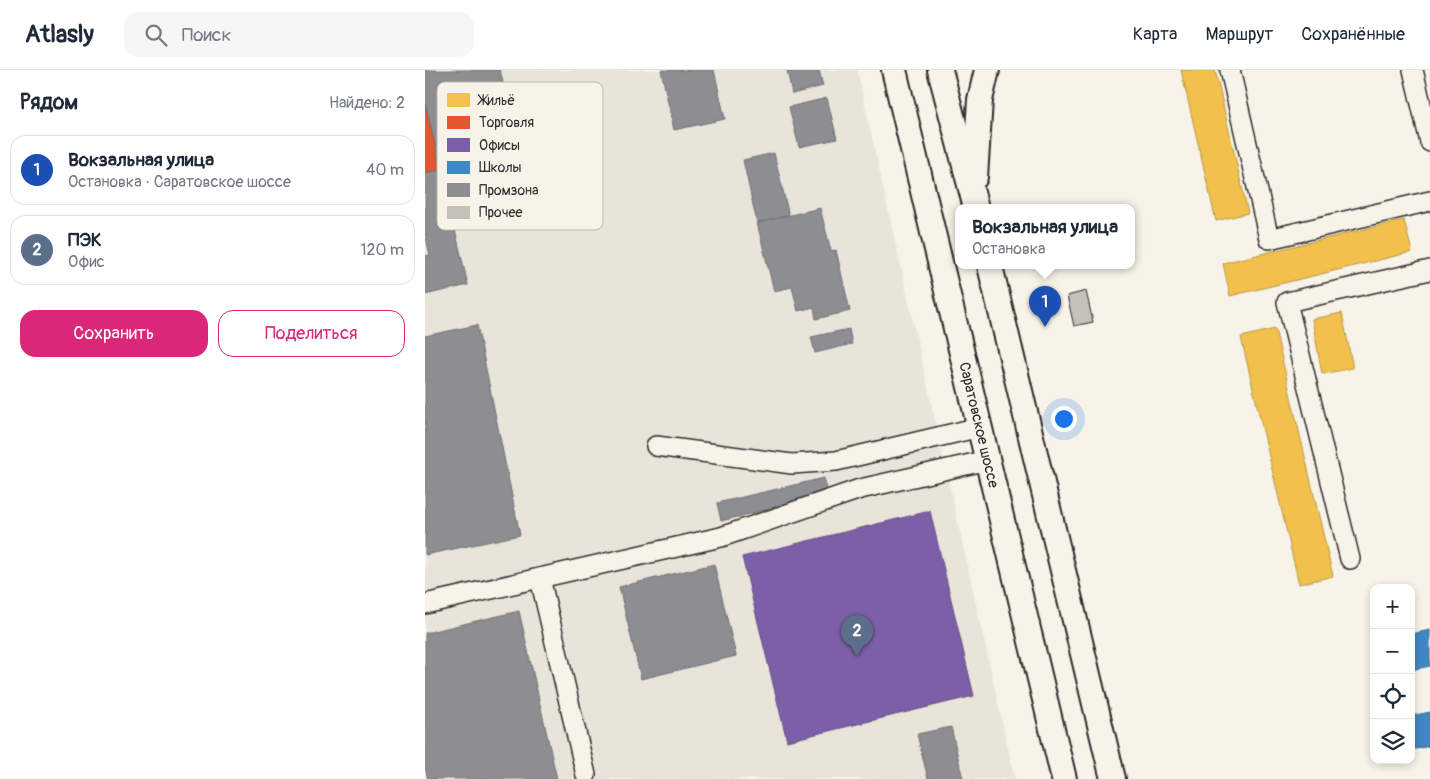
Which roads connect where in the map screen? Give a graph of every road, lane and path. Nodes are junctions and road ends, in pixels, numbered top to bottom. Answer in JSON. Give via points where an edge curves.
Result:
{"nodes":[{"id":1,"x":895,"y":70,"type":"edge"},
{"id":2,"x":940,"y":70,"type":"edge"},
{"id":3,"x":987,"y":70,"type":"edge"},
{"id":4,"x":1229,"y":70,"type":"edge"},
{"id":5,"x":1413,"y":70,"type":"edge"},
{"id":6,"x":1430,"y":142,"type":"edge"},
{"id":7,"x":1430,"y":201,"type":"edge"},
{"id":8,"x":975,"y":202,"type":"edge"},
{"id":9,"x":991,"y":269,"type":"edge"},
{"id":10,"x":1430,"y":270,"type":"edge"},
{"id":11,"x":980,"y":427,"type":"junction"},
{"id":12,"x":656,"y":446,"type":"dead end"},
{"id":13,"x":988,"y":460,"type":"junction"},
{"id":14,"x":1350,"y":559,"type":"dead end"},
{"id":15,"x":540,"y":578,"type":"junction"},
{"id":16,"x":425,"y":604,"type":"edge"},
{"id":17,"x":585,"y":775,"type":"dead end"},
{"id":18,"x":1064,"y":779,"type":"edge"},
{"id":19,"x":1113,"y":779,"type":"edge"}],
"edges":[{"from":1,"to":11,"type":"main road","name":"Саратовское шоссе"},
{"from":2,"to":8,"type":"main road"},
{"from":3,"to":8,"type":"main road","via":[[980,100]]},
{"from":4,"to":7,"type":"lane","via":[[1269,239]]},
{"from":5,"to":6,"type":"lane"},
{"from":9,"to":19,"type":"main road"},
{"from":10,"to":14,"type":"lane","via":[[1287,302]]},
{"from":11,"to":12,"type":"lane","via":[[837,461],[792,464]]},
{"from":11,"to":13,"type":"main road","name":"Саратовское шоссе"},
{"from":13,"to":15,"type":"lane","via":[[860,489],[721,537]]},
{"from":13,"to":18,"type":"main road","name":"Саратовское шоссе"},
{"from":15,"to":16,"type":"lane"},
{"from":15,"to":17,"type":"lane"}]}
